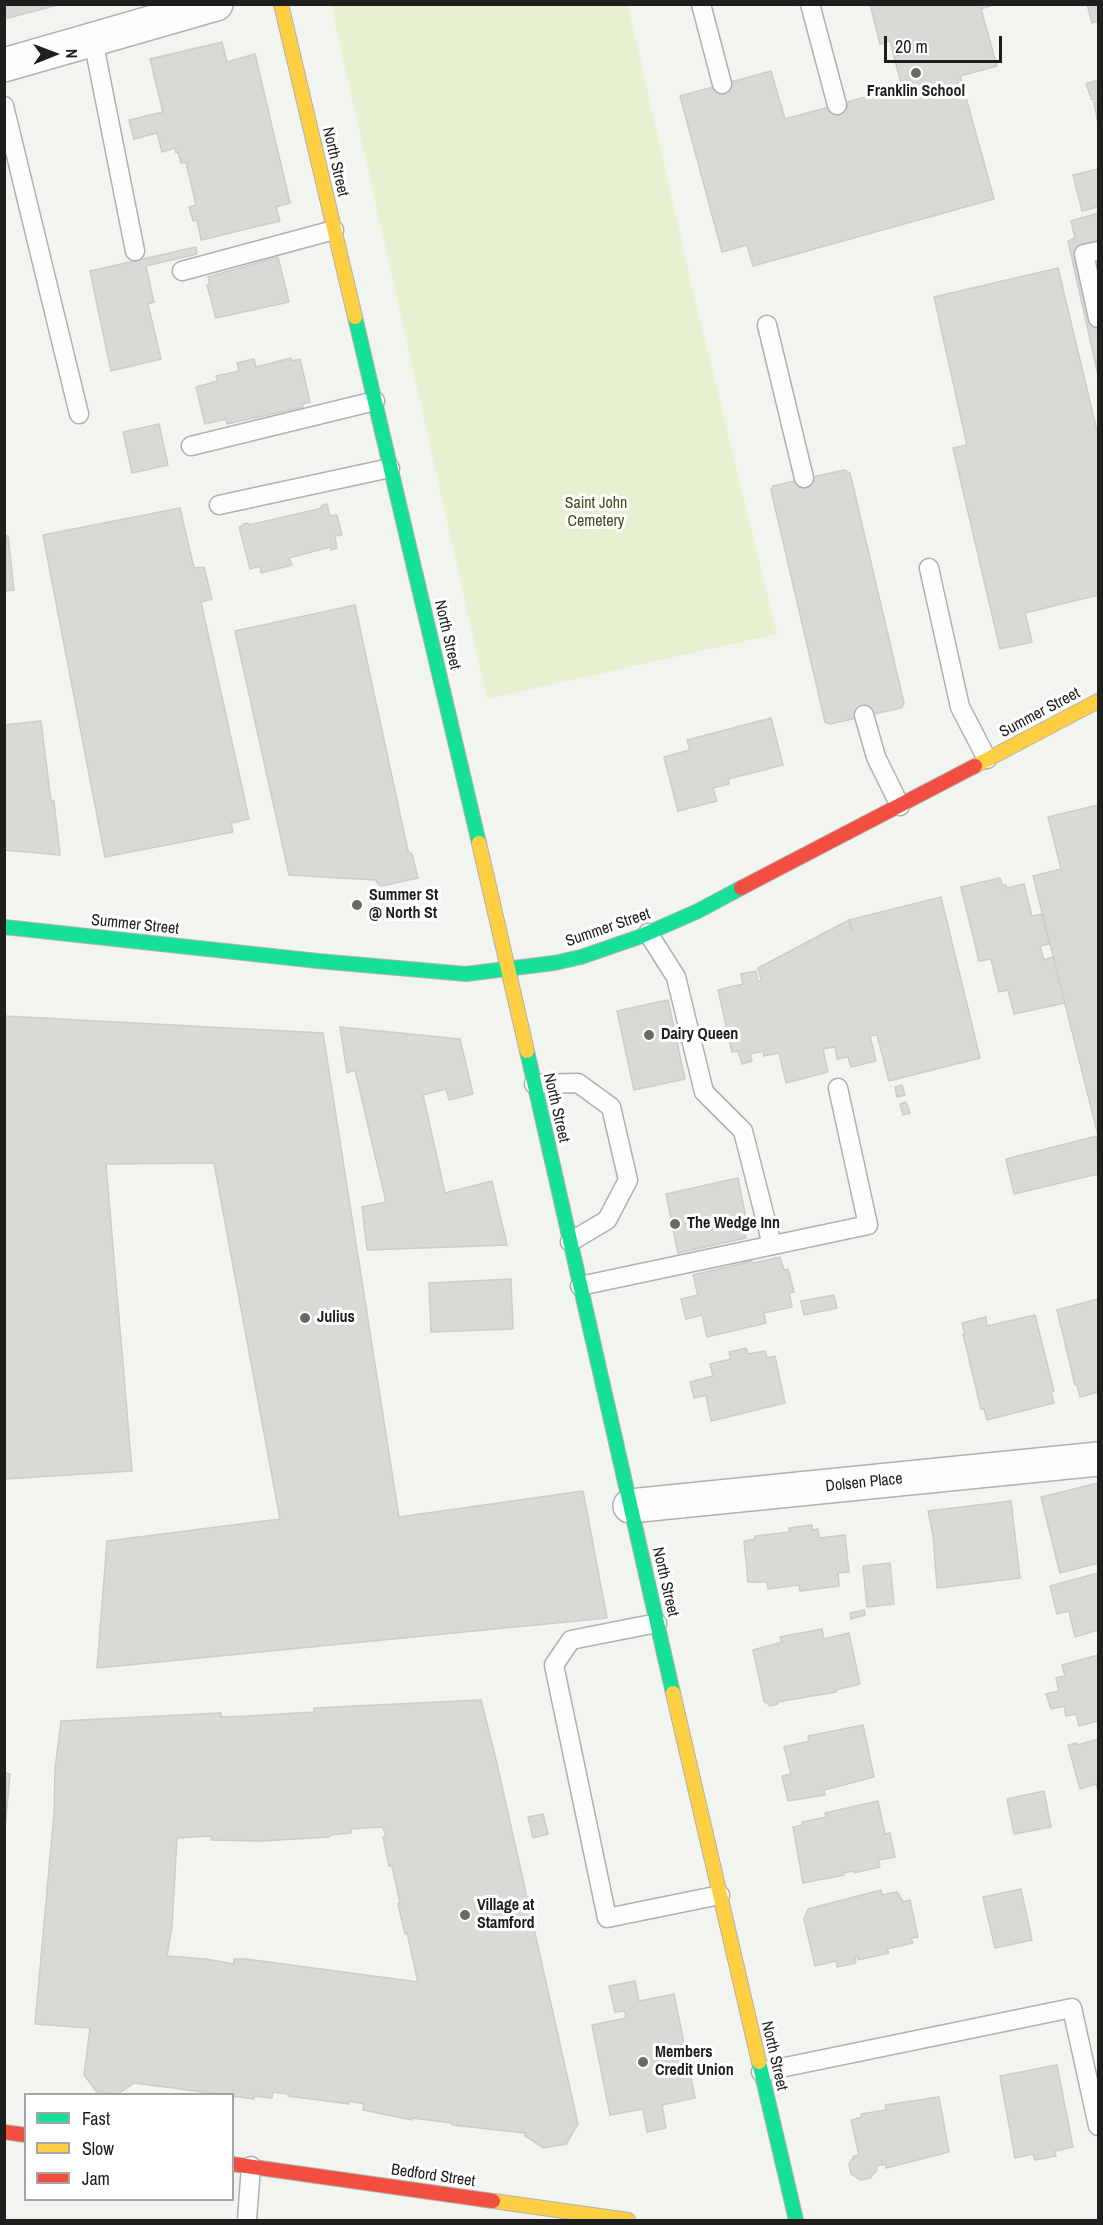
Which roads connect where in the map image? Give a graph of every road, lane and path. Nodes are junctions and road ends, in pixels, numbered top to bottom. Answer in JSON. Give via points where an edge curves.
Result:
{"nodes":[{"id":1,"x":216,"y":4,"type":"edge"},
{"id":2,"x":281,"y":4,"type":"edge"},
{"id":3,"x":701,"y":4,"type":"edge"},
{"id":4,"x":810,"y":4,"type":"edge"},
{"id":5,"x":93,"y":40,"type":"junction"},
{"id":6,"x":4,"y":65,"type":"edge"},
{"id":7,"x":722,"y":84,"type":"dead end"},
{"id":8,"x":837,"y":105,"type":"dead end"},
{"id":9,"x":4,"y":106,"type":"edge"},
{"id":10,"x":334,"y":230,"type":"junction"},
{"id":11,"x":135,"y":251,"type":"dead end"},
{"id":12,"x":1098,"y":251,"type":"edge"},
{"id":13,"x":182,"y":271,"type":"dead end"},
{"id":14,"x":1098,"y":318,"type":"edge"},
{"id":15,"x":767,"y":325,"type":"dead end"},
{"id":16,"x":375,"y":401,"type":"junction"},
{"id":17,"x":79,"y":414,"type":"dead end"},
{"id":18,"x":191,"y":446,"type":"dead end"},
{"id":19,"x":390,"y":468,"type":"junction"},
{"id":20,"x":804,"y":478,"type":"dead end"},
{"id":21,"x":219,"y":505,"type":"dead end"},
{"id":22,"x":929,"y":568,"type":"dead end"},
{"id":23,"x":1098,"y":701,"type":"edge"},
{"id":24,"x":864,"y":715,"type":"dead end"},
{"id":25,"x":987,"y":759,"type":"junction"},
{"id":26,"x":900,"y":806,"type":"junction"},
{"id":27,"x":4,"y":927,"type":"edge"},
{"id":28,"x":648,"y":933,"type":"junction"},
{"id":29,"x":508,"y":968,"type":"junction"},
{"id":30,"x":534,"y":1084,"type":"junction"},
{"id":31,"x":838,"y":1088,"type":"dead end"},
{"id":32,"x":570,"y":1242,"type":"junction"},
{"id":33,"x":772,"y":1245,"type":"junction"},
{"id":34,"x":580,"y":1286,"type":"junction"},
{"id":35,"x":1098,"y":1459,"type":"edge"},
{"id":36,"x":630,"y":1506,"type":"junction"},
{"id":37,"x":657,"y":1623,"type":"junction"},
{"id":38,"x":720,"y":1895,"type":"junction"},
{"id":39,"x":762,"y":2072,"type":"junction"},
{"id":40,"x":1098,"y":2126,"type":"edge"},
{"id":41,"x":4,"y":2132,"type":"edge"},
{"id":42,"x":24,"y":2135,"type":"edge"},
{"id":43,"x":234,"y":2164,"type":"edge"},
{"id":44,"x":251,"y":2166,"type":"junction"},
{"id":45,"x":248,"y":2220,"type":"edge"},
{"id":46,"x":628,"y":2220,"type":"edge"},
{"id":47,"x":796,"y":2220,"type":"edge"}],
"edges":[{"from":1,"to":5,"type":"street"},
{"from":2,"to":10,"type":"street","name":"North Street"},
{"from":3,"to":7,"type":"lane"},
{"from":4,"to":8,"type":"lane"},
{"from":5,"to":6,"type":"street"},
{"from":5,"to":11,"type":"lane"},
{"from":9,"to":17,"type":"lane"},
{"from":10,"to":13,"type":"lane"},
{"from":10,"to":16,"type":"street","name":"North Street"},
{"from":12,"to":14,"type":"lane","via":[[1084,254]]},
{"from":15,"to":20,"type":"lane"},
{"from":16,"to":18,"type":"lane"},
{"from":16,"to":19,"type":"street","name":"North Street"},
{"from":19,"to":21,"type":"lane"},
{"from":19,"to":29,"type":"street","name":"North Street"},
{"from":22,"to":25,"type":"lane","via":[[960,707]]},
{"from":23,"to":25,"type":"street","name":"Summer Street"},
{"from":24,"to":26,"type":"lane","via":[[876,757]]},
{"from":25,"to":26,"type":"street","name":"Summer Street"},
{"from":26,"to":28,"type":"street","name":"Summer Street"},
{"from":27,"to":29,"type":"street","name":"Summer Street","via":[[466,974]]},
{"from":28,"to":29,"type":"street","name":"Summer Street","via":[[581,957]]},
{"from":28,"to":33,"type":"lane","via":[[676,977],[704,1092],[743,1131]]},
{"from":29,"to":30,"type":"street","name":"North Street"},
{"from":30,"to":32,"type":"street","name":"North Street"},
{"from":30,"to":32,"type":"lane","via":[[578,1083],[611,1107],[626,1169],[628,1180],[607,1220]]},
{"from":31,"to":33,"type":"lane","via":[[868,1225]]},
{"from":32,"to":34,"type":"street","name":"North Street"},
{"from":33,"to":34,"type":"lane"},
{"from":34,"to":36,"type":"street","name":"North Street"},
{"from":35,"to":36,"type":"street","name":"Dolsen Place"},
{"from":36,"to":37,"type":"street","name":"North Street"},
{"from":37,"to":38,"type":"street","name":"North Street"},
{"from":37,"to":38,"type":"lane","via":[[571,1640],[554,1665],[607,1918]]},
{"from":38,"to":39,"type":"street","name":"North Street"},
{"from":39,"to":40,"type":"lane","via":[[1072,2008]]},
{"from":39,"to":47,"type":"street","name":"North Street"},
{"from":41,"to":42,"type":"street"},
{"from":43,"to":44,"type":"street","name":"Bedford Street"},
{"from":44,"to":45,"type":"lane"},
{"from":44,"to":46,"type":"street","name":"Bedford Street"}]}
